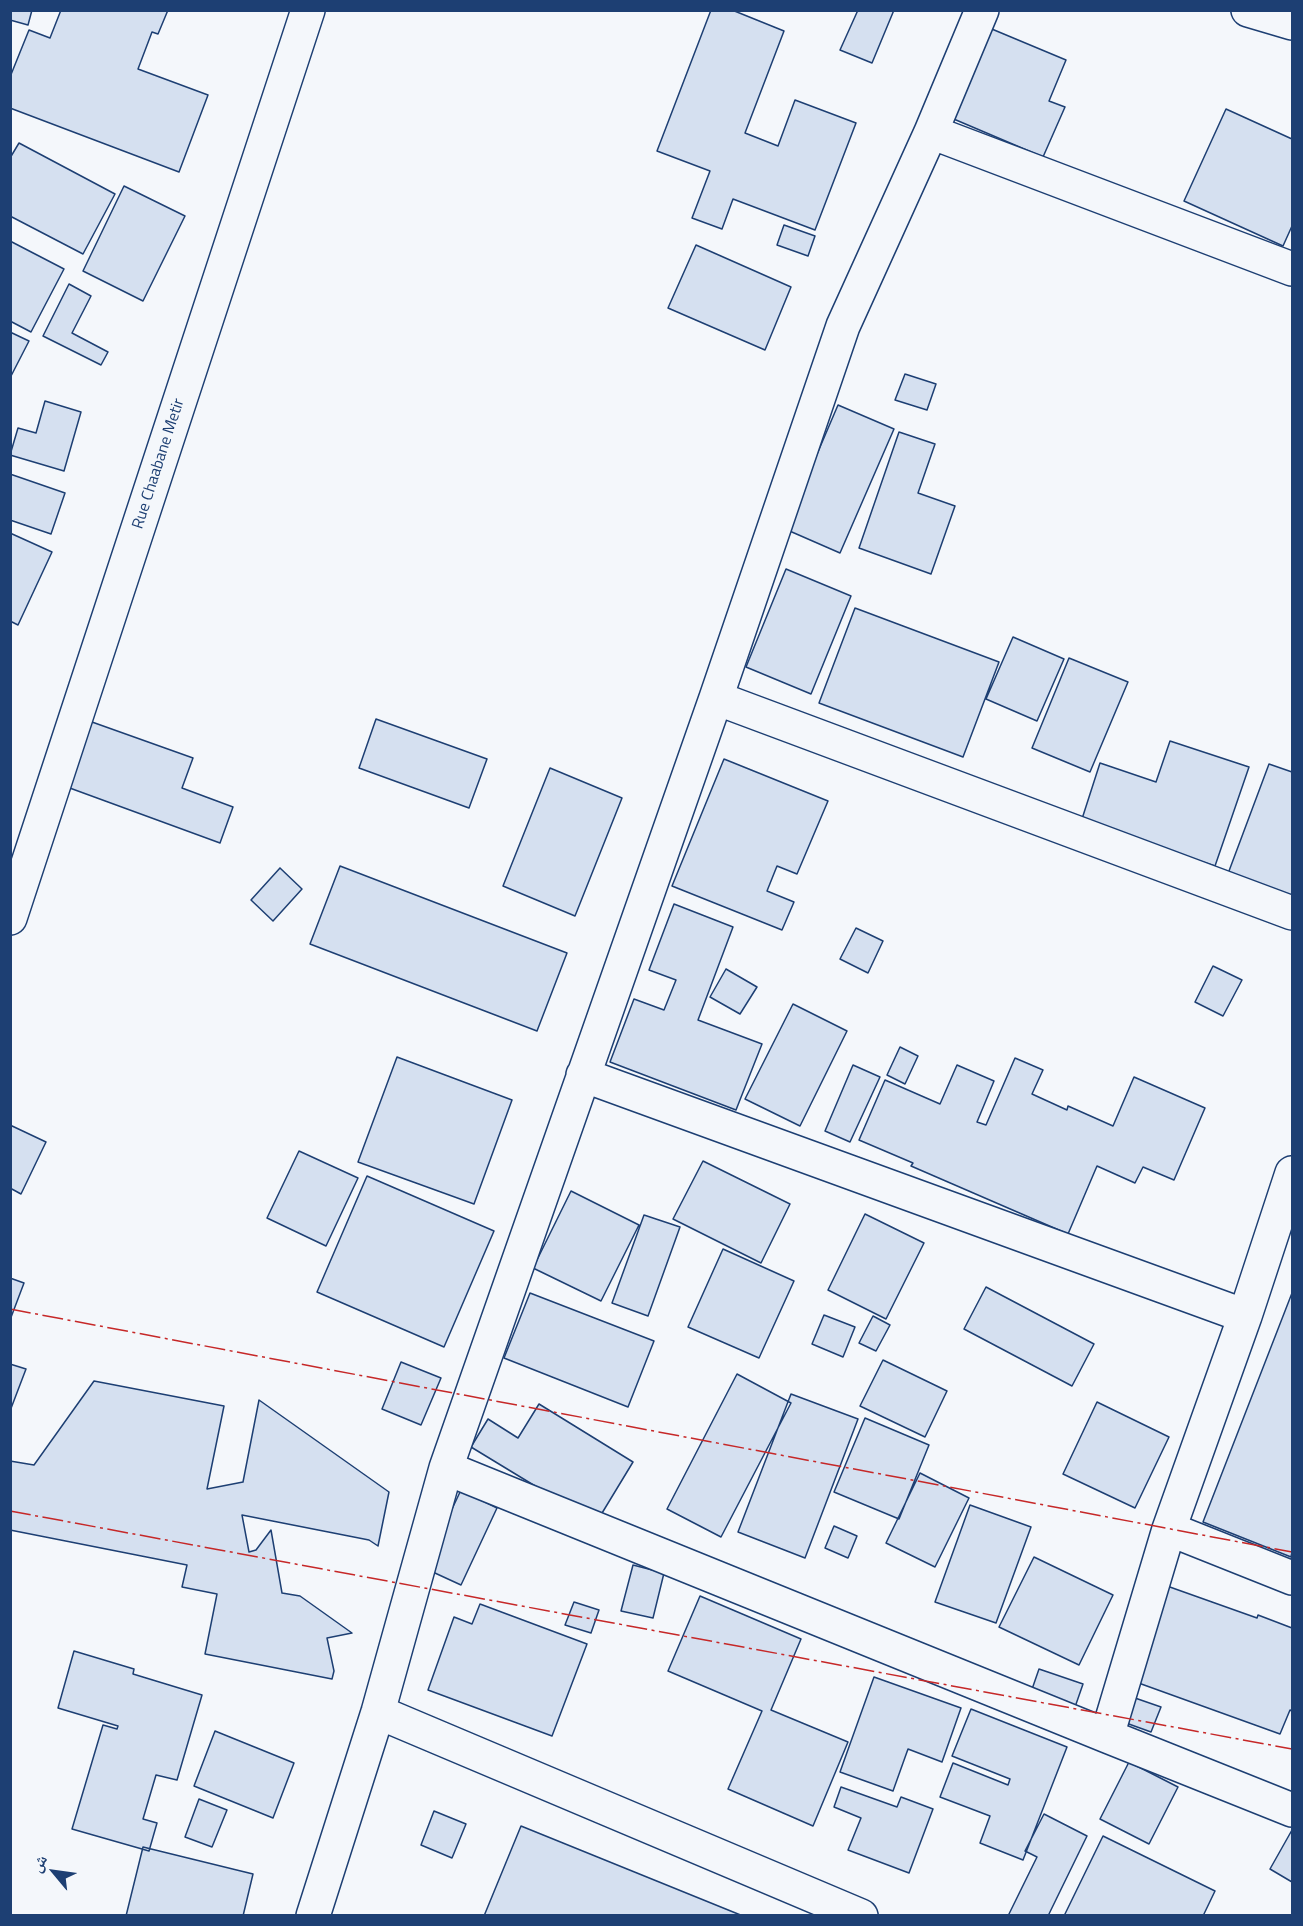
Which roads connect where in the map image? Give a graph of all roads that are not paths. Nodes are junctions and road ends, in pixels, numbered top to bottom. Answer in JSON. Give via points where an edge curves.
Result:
{"nodes":[{"id":1,"x":308,"y":10,"type":"edge"},
{"id":2,"x":982,"y":10,"type":"edge"},
{"id":3,"x":1248,"y":10,"type":"edge"},
{"id":4,"x":1293,"y":23,"type":"edge"},
{"id":5,"x":931,"y":132,"type":"junction"},
{"id":6,"x":1293,"y":269,"type":"edge"},
{"id":7,"x":716,"y":698,"type":"junction"},
{"id":8,"x":1293,"y":914,"type":"edge"},
{"id":9,"x":10,"y":918,"type":"edge"},
{"id":10,"x":583,"y":1075,"type":"junction"},
{"id":11,"x":1293,"y":1173,"type":"edge"},
{"id":12,"x":1245,"y":1316,"type":"junction"},
{"id":13,"x":446,"y":1468,"type":"junction"},
{"id":14,"x":1170,"y":1529,"type":"junction"},
{"id":15,"x":1293,"y":1578,"type":"edge"},
{"id":16,"x":378,"y":1712,"type":"junction"},
{"id":17,"x":1107,"y":1737,"type":"junction"},
{"id":18,"x":1293,"y":1810,"type":"edge"},
{"id":19,"x":313,"y":1916,"type":"edge"},
{"id":20,"x":861,"y":1916,"type":"edge"}],
"edges":[{"from":1,"to":9,"type":"street","name":"Rue Chaabane Metir"},
{"from":2,"to":5,"type":"street"},
{"from":3,"to":4,"type":"street"},
{"from":5,"to":6,"type":"street"},
{"from":5,"to":7,"type":"street","via":[[843,326]]},
{"from":7,"to":8,"type":"street"},
{"from":7,"to":10,"type":"street"},
{"from":10,"to":12,"type":"street"},
{"from":10,"to":13,"type":"street"},
{"from":11,"to":12,"type":"street"},
{"from":12,"to":14,"type":"street"},
{"from":13,"to":16,"type":"street"},
{"from":13,"to":17,"type":"street"},
{"from":14,"to":15,"type":"street"},
{"from":14,"to":17,"type":"street"},
{"from":16,"to":19,"type":"street"},
{"from":16,"to":20,"type":"street"},
{"from":17,"to":18,"type":"street"}]}
